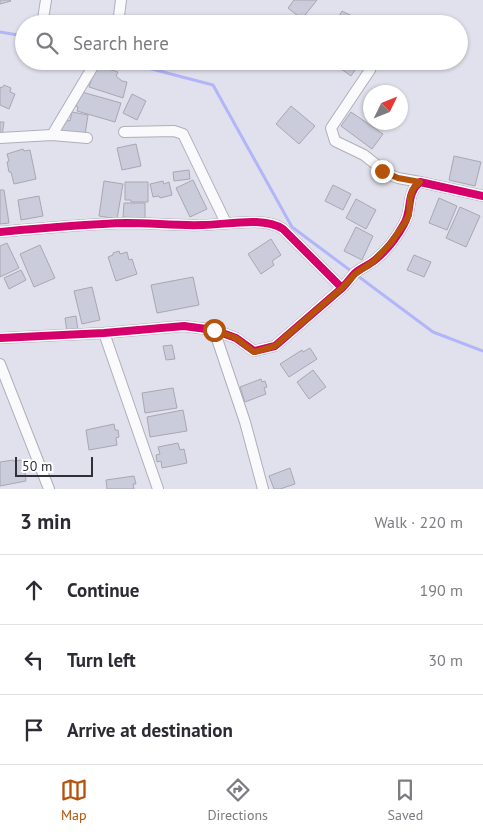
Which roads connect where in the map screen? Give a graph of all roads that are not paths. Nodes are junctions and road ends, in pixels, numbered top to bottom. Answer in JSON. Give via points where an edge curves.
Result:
{"nodes":[{"id":1,"x":46,"y":0,"type":"edge"},
{"id":2,"x":122,"y":0,"type":"edge"},
{"id":3,"x":44,"y":15,"type":"edge"},
{"id":4,"x":120,"y":15,"type":"edge"},
{"id":5,"x":91,"y":70,"type":"edge"},
{"id":6,"x":370,"y":70,"type":"edge"},
{"id":7,"x":124,"y":132,"type":"dead end"},
{"id":8,"x":52,"y":135,"type":"junction"},
{"id":9,"x":0,"y":138,"type":"edge"},
{"id":10,"x":87,"y":138,"type":"dead end"},
{"id":11,"x":420,"y":182,"type":"junction"},
{"id":12,"x":483,"y":196,"type":"edge"},
{"id":13,"x":226,"y":223,"type":"junction"},
{"id":14,"x":0,"y":232,"type":"edge"},
{"id":15,"x":342,"y":288,"type":"junction"},
{"id":16,"x":214,"y":330,"type":"junction"},
{"id":17,"x":104,"y":333,"type":"junction"},
{"id":18,"x":0,"y":338,"type":"edge"},
{"id":19,"x":0,"y":364,"type":"edge"},
{"id":20,"x":49,"y":489,"type":"edge"},
{"id":21,"x":158,"y":489,"type":"edge"},
{"id":22,"x":263,"y":489,"type":"edge"}],
"edges":[{"from":1,"to":3,"type":"street"},
{"from":2,"to":4,"type":"street"},
{"from":5,"to":8,"type":"street"},
{"from":6,"to":11,"type":"street","via":[[331,128],[334,140],[364,155],[388,174]]},
{"from":7,"to":13,"type":"street","via":[[174,131],[183,134]]},
{"from":8,"to":9,"type":"street"},
{"from":8,"to":10,"type":"street"},
{"from":11,"to":12,"type":"street"},
{"from":11,"to":15,"type":"street","via":[[413,189],[409,215],[390,244]]},
{"from":13,"to":14,"type":"street","via":[[106,224]]},
{"from":13,"to":15,"type":"street","via":[[278,226]]},
{"from":15,"to":16,"type":"street","via":[[275,346],[254,352],[236,338]]},
{"from":16,"to":17,"type":"street","via":[[184,326]]},
{"from":16,"to":22,"type":"street","via":[[246,422]]},
{"from":17,"to":18,"type":"street"},
{"from":17,"to":21,"type":"street"},
{"from":19,"to":20,"type":"street"}]}
